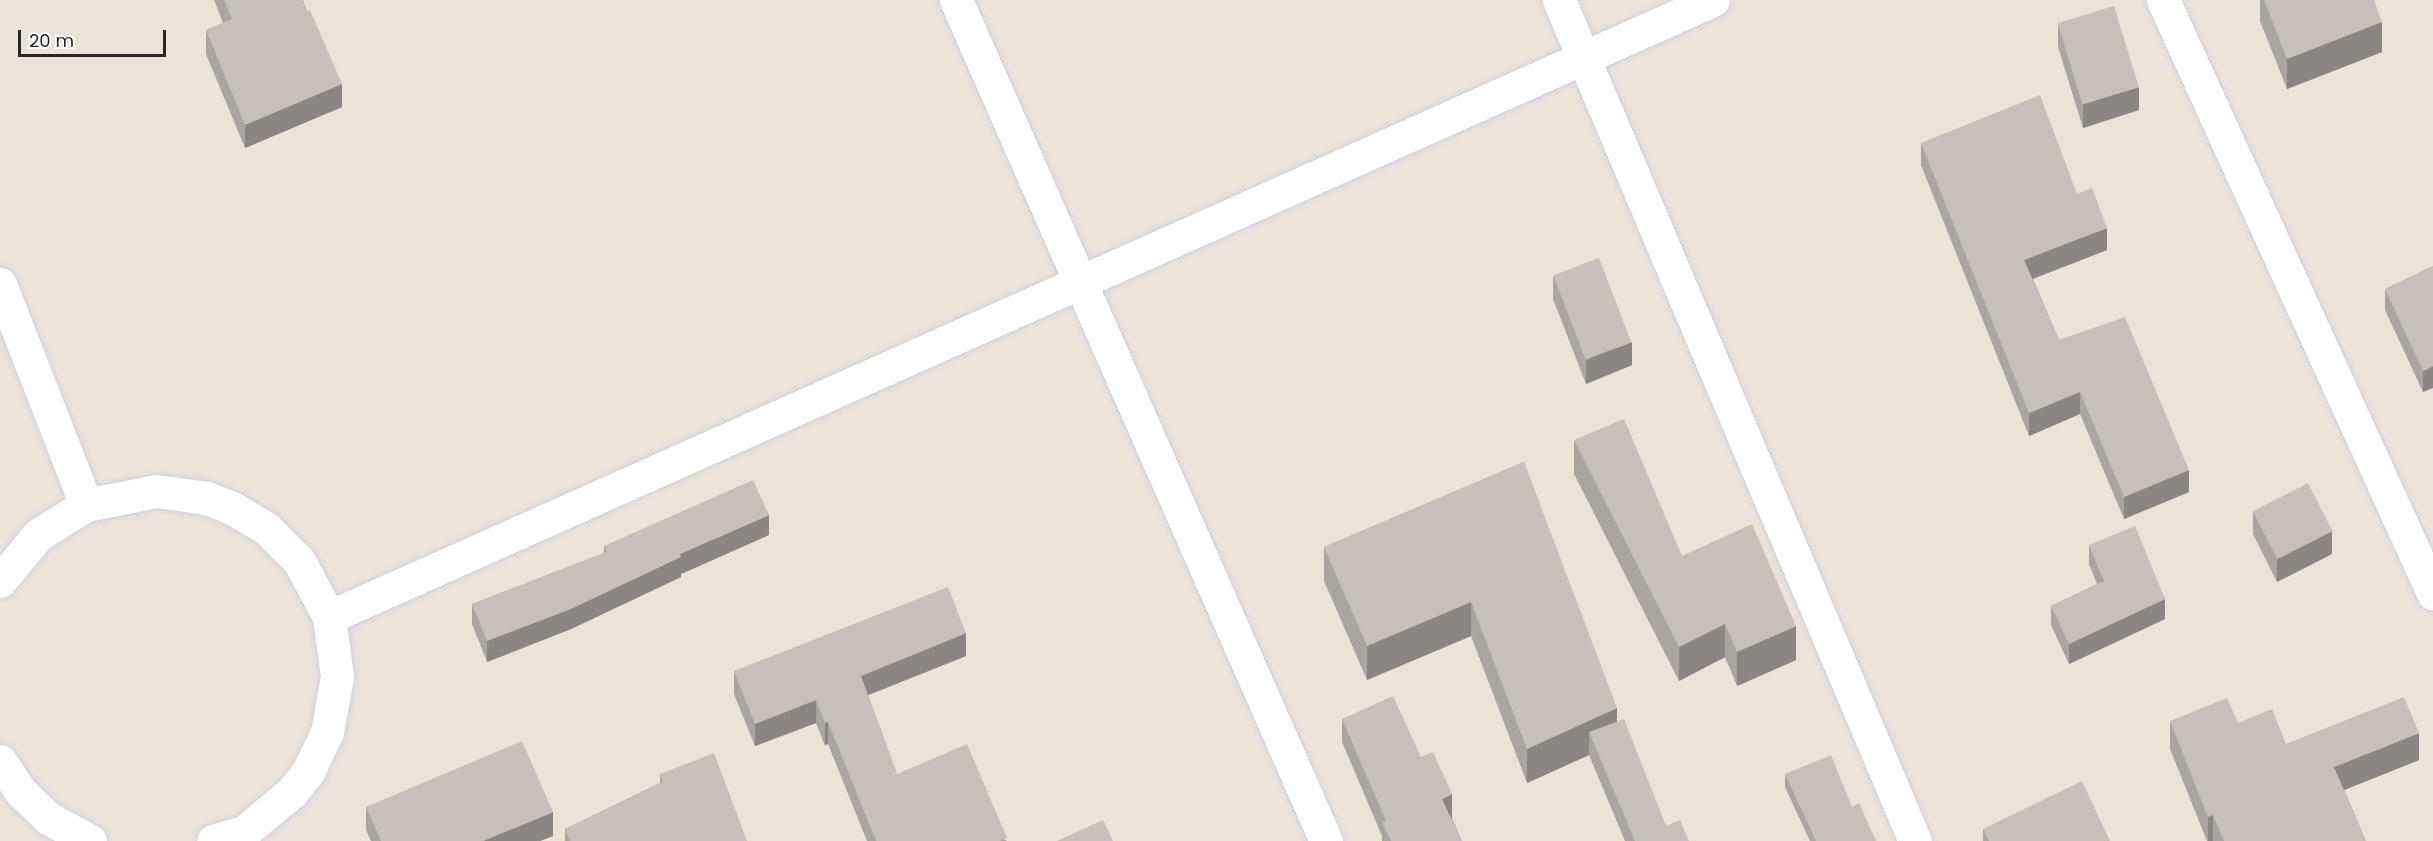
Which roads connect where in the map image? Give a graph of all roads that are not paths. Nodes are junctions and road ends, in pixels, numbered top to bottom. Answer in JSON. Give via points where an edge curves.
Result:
{"nodes":[{"id":1,"x":956,"y":0,"type":"edge"},
{"id":2,"x":1559,"y":0,"type":"edge"},
{"id":3,"x":1713,"y":0,"type":"edge"},
{"id":4,"x":2163,"y":0,"type":"edge"},
{"id":5,"x":1585,"y":57,"type":"junction"},
{"id":6,"x":1078,"y":283,"type":"junction"},
{"id":7,"x":0,"y":284,"type":"edge"},
{"id":8,"x":86,"y":505,"type":"junction"},
{"id":9,"x":0,"y":581,"type":"edge"},
{"id":10,"x":2433,"y":593,"type":"edge"},
{"id":11,"x":329,"y":617,"type":"junction"},
{"id":12,"x":0,"y":761,"type":"edge"},
{"id":13,"x":246,"y":836,"type":"edge"},
{"id":14,"x":90,"y":841,"type":"edge"},
{"id":15,"x":213,"y":841,"type":"edge"},
{"id":16,"x":1326,"y":841,"type":"edge"},
{"id":17,"x":1915,"y":841,"type":"edge"}],
"edges":[{"from":1,"to":6,"type":"street"},
{"from":2,"to":5,"type":"street"},
{"from":3,"to":5,"type":"street"},
{"from":4,"to":10,"type":"street"},
{"from":5,"to":6,"type":"street"},
{"from":5,"to":17,"type":"street"},
{"from":6,"to":11,"type":"street"},
{"from":6,"to":16,"type":"street"},
{"from":7,"to":8,"type":"street"},
{"from":8,"to":9,"type":"street","via":[[38,535]]},
{"from":8,"to":11,"type":"street","via":[[156,491],[207,498],[234,509],[266,528],[299,561]]},
{"from":11,"to":13,"type":"street","via":[[337,677],[327,732],[308,772]]},
{"from":12,"to":14,"type":"street","via":[[21,792],[48,818]]},
{"from":13,"to":15,"type":"street"}]}
